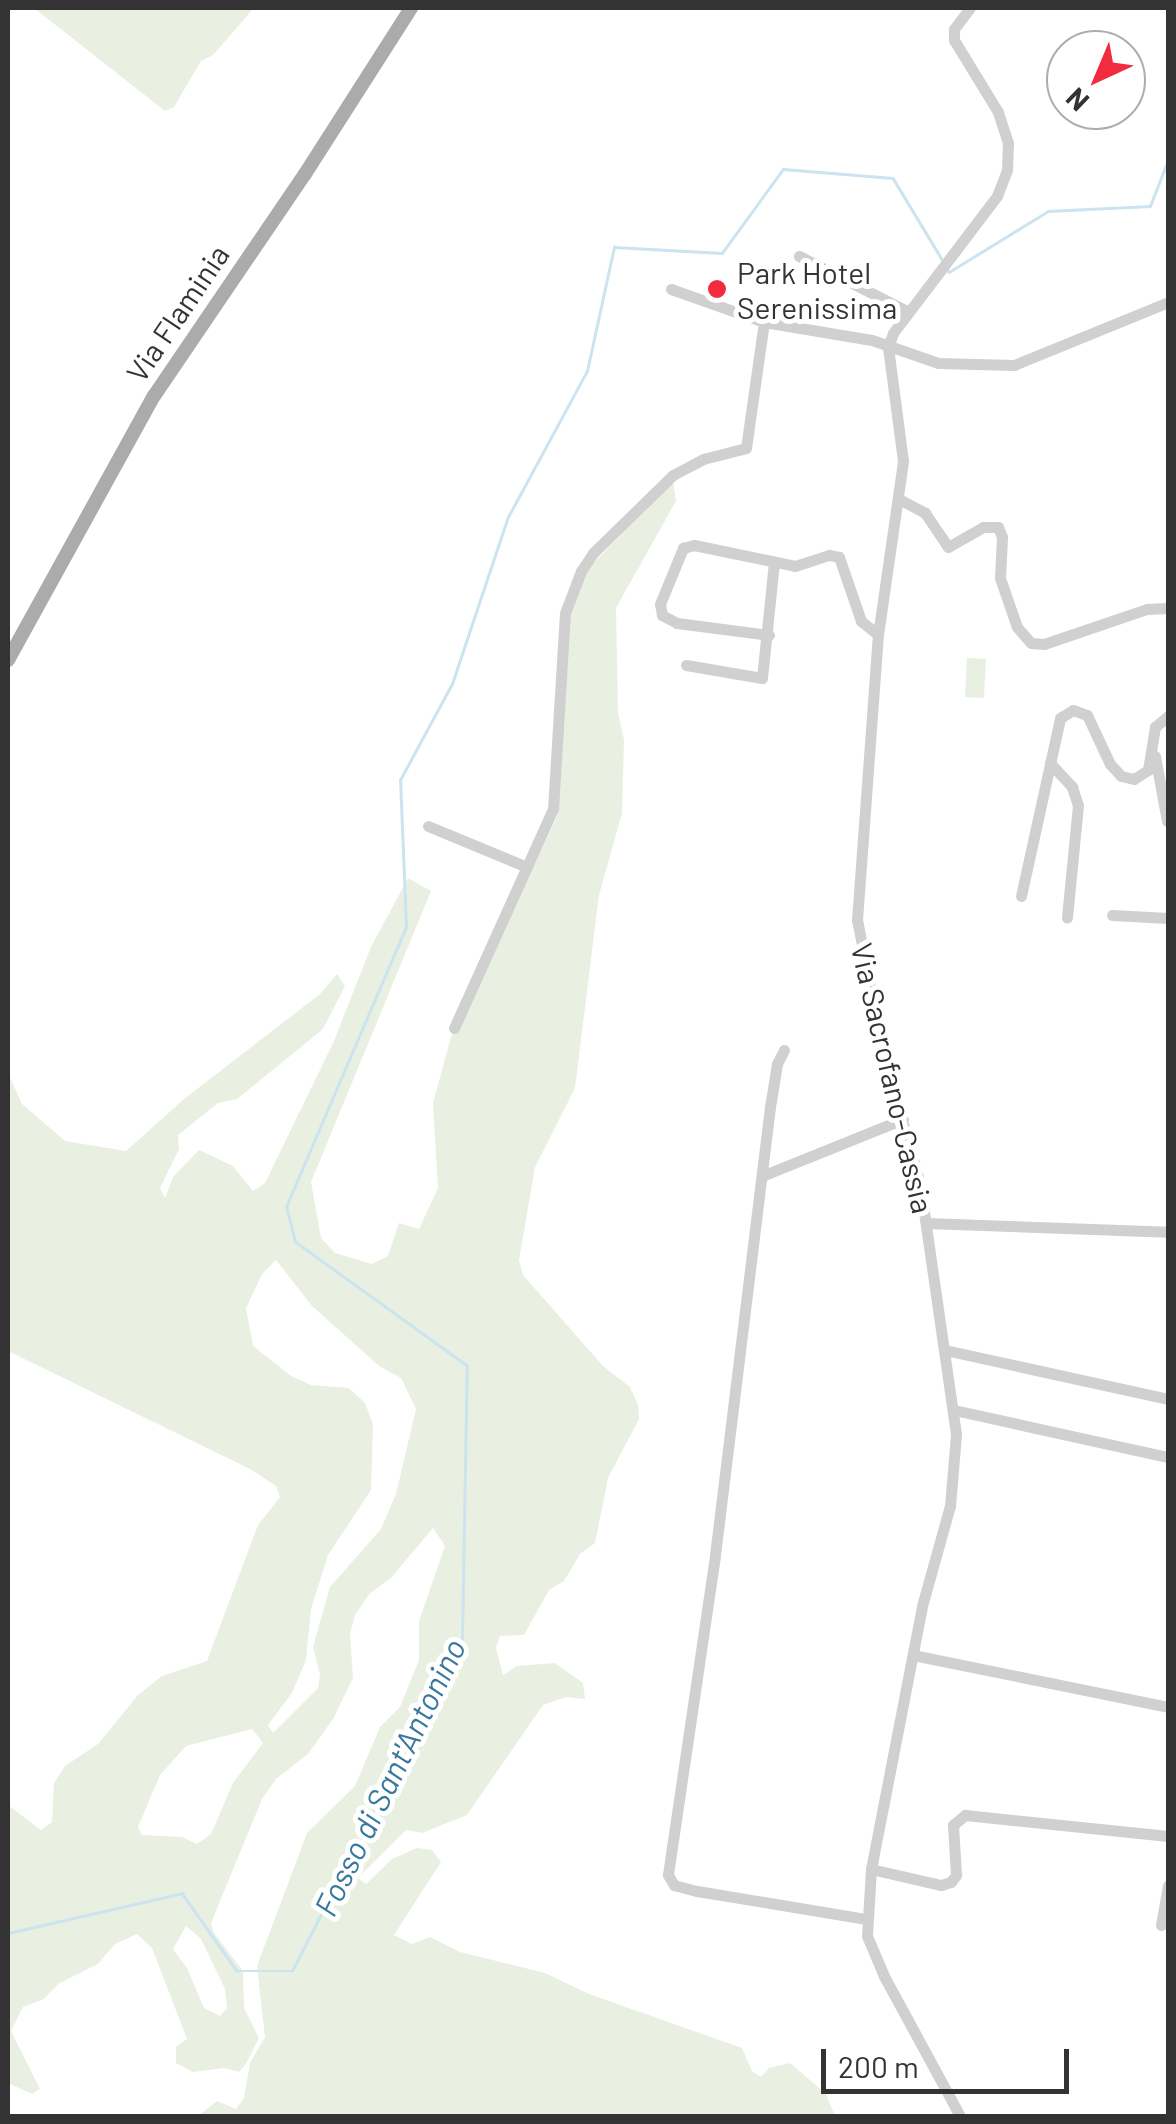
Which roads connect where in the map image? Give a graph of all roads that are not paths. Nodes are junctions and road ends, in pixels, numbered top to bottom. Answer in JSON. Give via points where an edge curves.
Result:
{"nodes":[{"id":1,"x":411,"y":8,"type":"edge"},
{"id":2,"x":970,"y":8,"type":"edge"},
{"id":3,"x":799,"y":256,"type":"dead end"},
{"id":4,"x":671,"y":289,"type":"dead end"},
{"id":5,"x":1168,"y":302,"type":"edge"},
{"id":6,"x":909,"y":312,"type":"junction"},
{"id":7,"x":764,"y":322,"type":"junction"},
{"id":8,"x":888,"y":347,"type":"junction"},
{"id":9,"x":899,"y":499,"type":"junction"},
{"id":10,"x":774,"y":562,"type":"junction"},
{"id":11,"x":1168,"y":608,"type":"edge"},
{"id":12,"x":769,"y":635,"type":"junction"},
{"id":13,"x":878,"y":635,"type":"junction"},
{"id":14,"x":8,"y":660,"type":"edge"},
{"id":15,"x":686,"y":665,"type":"dead end"},
{"id":16,"x":1168,"y":716,"type":"edge"},
{"id":17,"x":1154,"y":752,"type":"junction"},
{"id":18,"x":1050,"y":763,"type":"junction"},
{"id":19,"x":1167,"y":821,"type":"edge"},
{"id":20,"x":428,"y":826,"type":"dead end"},
{"id":21,"x":527,"y":868,"type":"junction"},
{"id":22,"x":1021,"y":896,"type":"dead end"},
{"id":23,"x":1112,"y":915,"type":"dead end"},
{"id":24,"x":1067,"y":917,"type":"dead end"},
{"id":25,"x":1168,"y":918,"type":"edge"},
{"id":26,"x":454,"y":1028,"type":"dead end"},
{"id":27,"x":784,"y":1050,"type":"dead end"},
{"id":28,"x":903,"y":1119,"type":"junction"},
{"id":29,"x":762,"y":1176,"type":"junction"},
{"id":30,"x":926,"y":1223,"type":"junction"},
{"id":31,"x":1168,"y":1232,"type":"edge"},
{"id":32,"x":945,"y":1350,"type":"junction"},
{"id":33,"x":1168,"y":1399,"type":"edge"},
{"id":34,"x":954,"y":1410,"type":"junction"},
{"id":35,"x":1168,"y":1457,"type":"edge"},
{"id":36,"x":913,"y":1655,"type":"junction"},
{"id":37,"x":1168,"y":1706,"type":"edge"},
{"id":38,"x":1168,"y":1836,"type":"edge"},
{"id":39,"x":871,"y":1868,"type":"junction"},
{"id":40,"x":1168,"y":1886,"type":"edge"},
{"id":41,"x":867,"y":1919,"type":"junction"},
{"id":42,"x":1161,"y":1926,"type":"dead end"},
{"id":43,"x":960,"y":2116,"type":"edge"}],
"edges":[{"from":1,"to":14,"type":"main road","name":"Via Flaminia","via":[[154,396]]},
{"from":2,"to":6,"type":"street","via":[[954,40],[998,112],[1008,152],[1001,188]]},
{"from":3,"to":6,"type":"street"},
{"from":4,"to":7,"type":"street"},
{"from":5,"to":8,"type":"street","via":[[1014,365],[938,364]]},
{"from":6,"to":8,"type":"street"},
{"from":7,"to":8,"type":"street"},
{"from":7,"to":21,"type":"street","via":[[746,448],[672,476],[581,571],[564,627],[556,798]]},
{"from":8,"to":9,"type":"street","name":"Via Sacrofano-Cassia","via":[[903,446]]},
{"from":9,"to":11,"type":"street","via":[[926,513],[948,547],[983,527],[998,527],[1000,578],[1016,627],[1031,643]]},
{"from":9,"to":13,"type":"street","name":"Via Sacrofano-Cassia"},
{"from":10,"to":12,"type":"street"},
{"from":10,"to":12,"type":"street","via":[[688,546],[678,554],[660,604],[662,615],[677,623]]},
{"from":10,"to":13,"type":"street","via":[[803,566],[839,557],[860,621]]},
{"from":12,"to":15,"type":"street","via":[[760,680]]},
{"from":13,"to":28,"type":"street","name":"Via Sacrofano-Cassia","via":[[858,920],[863,965]]},
{"from":16,"to":17,"type":"street","via":[[1156,725]]},
{"from":17,"to":18,"type":"street","via":[[1143,776],[1121,776],[1089,718],[1073,710],[1055,725]]},
{"from":17,"to":19,"type":"street"},
{"from":18,"to":22,"type":"street"},
{"from":18,"to":24,"type":"street","via":[[1078,805]]},
{"from":20,"to":21,"type":"street"},
{"from":21,"to":26,"type":"street"},
{"from":23,"to":25,"type":"street"},
{"from":27,"to":29,"type":"street","via":[[776,1064]]},
{"from":28,"to":29,"type":"street"},
{"from":28,"to":30,"type":"street","name":"Via Sacrofano-Cassia"},
{"from":29,"to":41,"type":"street","via":[[668,1875],[674,1885],[696,1891]]},
{"from":30,"to":31,"type":"street"},
{"from":30,"to":32,"type":"street","name":"Via Sacrofano-Cassia"},
{"from":32,"to":33,"type":"street"},
{"from":32,"to":34,"type":"street","name":"Via Sacrofano-Cassia"},
{"from":34,"to":35,"type":"street"},
{"from":34,"to":36,"type":"street","name":"Via Sacrofano-Cassia","via":[[950,1506]]},
{"from":36,"to":37,"type":"street"},
{"from":36,"to":39,"type":"street","name":"Via Sacrofano-Cassia"},
{"from":38,"to":39,"type":"street","via":[[965,1815],[953,1824],[951,1882]]},
{"from":39,"to":41,"type":"street","name":"Via Sacrofano-Cassia"},
{"from":40,"to":42,"type":"street"},
{"from":41,"to":43,"type":"street","name":"Via Sacrofano-Cassia","via":[[874,1957]]}]}
